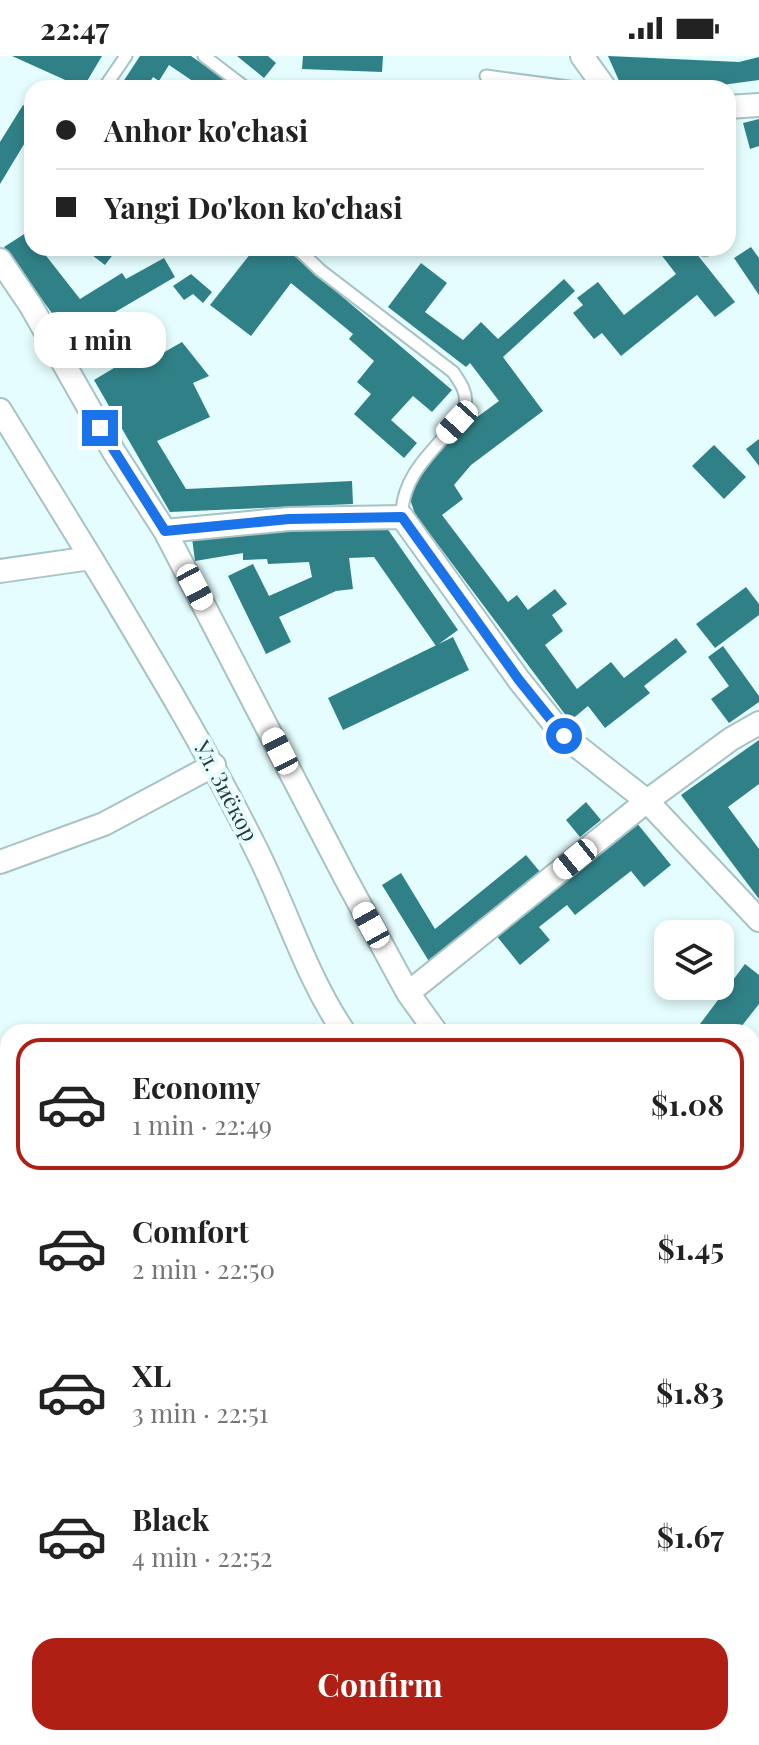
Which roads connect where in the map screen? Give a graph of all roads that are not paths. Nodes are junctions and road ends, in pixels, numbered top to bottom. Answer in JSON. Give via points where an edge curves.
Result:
{"nodes":[{"id":1,"x":126,"y":56,"type":"edge"},
{"id":2,"x":204,"y":56,"type":"edge"},
{"id":3,"x":582,"y":56,"type":"edge"},
{"id":4,"x":486,"y":76,"type":"dead end"},
{"id":5,"x":110,"y":80,"type":"edge"},
{"id":6,"x":236,"y":80,"type":"edge"},
{"id":7,"x":516,"y":80,"type":"edge"},
{"id":8,"x":599,"y":80,"type":"edge"},
{"id":9,"x":759,"y":105,"type":"edge"},
{"id":10,"x":736,"y":106,"type":"edge"},
{"id":11,"x":305,"y":256,"type":"edge"},
{"id":12,"x":0,"y":260,"type":"edge"},
{"id":13,"x":0,"y":410,"type":"edge"},
{"id":14,"x":402,"y":517,"type":"junction"},
{"id":15,"x":165,"y":531,"type":"junction"},
{"id":16,"x":91,"y":558,"type":"junction"},
{"id":17,"x":0,"y":571,"type":"edge"},
{"id":18,"x":759,"y":723,"type":"edge"},
{"id":19,"x":214,"y":765,"type":"junction"},
{"id":20,"x":647,"y":801,"type":"junction"},
{"id":21,"x":0,"y":862,"type":"edge"},
{"id":22,"x":759,"y":920,"type":"edge"},
{"id":23,"x":408,"y":993,"type":"junction"},
{"id":24,"x":339,"y":1024,"type":"edge"},
{"id":25,"x":430,"y":1024,"type":"edge"}],
"edges":[{"from":1,"to":5,"type":"lane"},
{"from":2,"to":6,"type":"lane"},
{"from":3,"to":8,"type":"street"},
{"from":4,"to":7,"type":"lane"},
{"from":9,"to":10,"type":"street"},
{"from":11,"to":14,"type":"lane","via":[[453,372],[464,389],[465,406],[457,422],[423,460],[401,497]]},
{"from":12,"to":15,"type":"street"},
{"from":13,"to":16,"type":"street","name":"Ул. Зиёкор"},
{"from":14,"to":15,"type":"street","via":[[289,519]]},
{"from":14,"to":20,"type":"street","via":[[564,736]]},
{"from":15,"to":23,"type":"street"},
{"from":16,"to":17,"type":"street"},
{"from":16,"to":19,"type":"street","name":"Ул. Зиёкор"},
{"from":18,"to":20,"type":"street"},
{"from":19,"to":21,"type":"street","via":[[104,824]]},
{"from":19,"to":24,"type":"street","name":"Ул. Зиёкор","via":[[321,997]]},
{"from":20,"to":22,"type":"street"},
{"from":20,"to":23,"type":"street"},
{"from":23,"to":25,"type":"street"}]}
